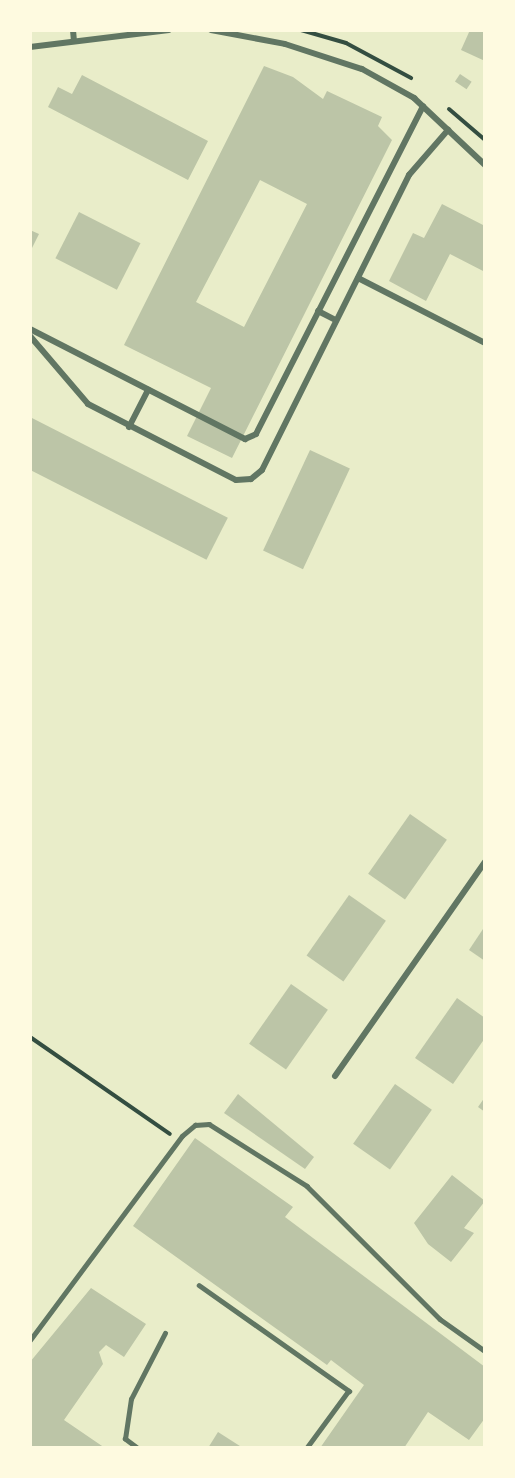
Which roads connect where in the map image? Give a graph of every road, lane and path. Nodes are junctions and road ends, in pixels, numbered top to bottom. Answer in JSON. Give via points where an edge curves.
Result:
{"nodes":[{"id":1,"x":73,"y":30,"type":"edge"},
{"id":2,"x":169,"y":30,"type":"edge"},
{"id":3,"x":211,"y":30,"type":"edge"},
{"id":4,"x":74,"y":41,"type":"junction"},
{"id":5,"x":30,"y":47,"type":"edge"},
{"id":6,"x":423,"y":106,"type":"junction"},
{"id":7,"x":448,"y":130,"type":"junction"},
{"id":8,"x":485,"y":165,"type":"edge"},
{"id":9,"x":358,"y":279,"type":"junction"},
{"id":10,"x":318,"y":311,"type":"junction"},
{"id":11,"x":336,"y":320,"type":"junction"},
{"id":12,"x":30,"y":329,"type":"edge"},
{"id":13,"x":30,"y":336,"type":"edge"},
{"id":14,"x":485,"y":344,"type":"edge"},
{"id":15,"x":148,"y":390,"type":"junction"},
{"id":16,"x":129,"y":427,"type":"junction"},
{"id":17,"x":485,"y":862,"type":"edge"},
{"id":18,"x":30,"y":1037,"type":"edge"},
{"id":19,"x":335,"y":1076,"type":"dead end"},
{"id":20,"x":159,"y":1124,"type":"dead end"},
{"id":21,"x":199,"y":1285,"type":"dead end"},
{"id":22,"x":165,"y":1333,"type":"dead end"},
{"id":23,"x":30,"y":1340,"type":"edge"},
{"id":24,"x":485,"y":1351,"type":"edge"},
{"id":25,"x":137,"y":1448,"type":"edge"},
{"id":26,"x":308,"y":1448,"type":"edge"}],
"edges":[{"from":1,"to":4,"type":"street"},
{"from":2,"to":4,"type":"street"},
{"from":3,"to":6,"type":"street","via":[[328,56]]},
{"from":4,"to":5,"type":"street"},
{"from":6,"to":7,"type":"street"},
{"from":6,"to":10,"type":"street"},
{"from":7,"to":8,"type":"street"},
{"from":7,"to":9,"type":"street","via":[[409,175]]},
{"from":9,"to":11,"type":"street"},
{"from":9,"to":14,"type":"street"},
{"from":10,"to":11,"type":"street"},
{"from":10,"to":15,"type":"street","via":[[256,434],[245,439]]},
{"from":11,"to":16,"type":"street","via":[[262,470],[251,479],[236,480]]},
{"from":12,"to":15,"type":"street"},
{"from":13,"to":16,"type":"street","via":[[88,404]]},
{"from":15,"to":16,"type":"street"},
{"from":17,"to":19,"type":"street"},
{"from":18,"to":20,"type":"path"},
{"from":21,"to":26,"type":"lane","via":[[349,1391]]},
{"from":22,"to":25,"type":"lane","via":[[131,1399],[125,1439]]},
{"from":23,"to":24,"type":"lane","via":[[182,1136],[195,1125],[209,1124],[307,1186],[440,1318]]}]}
